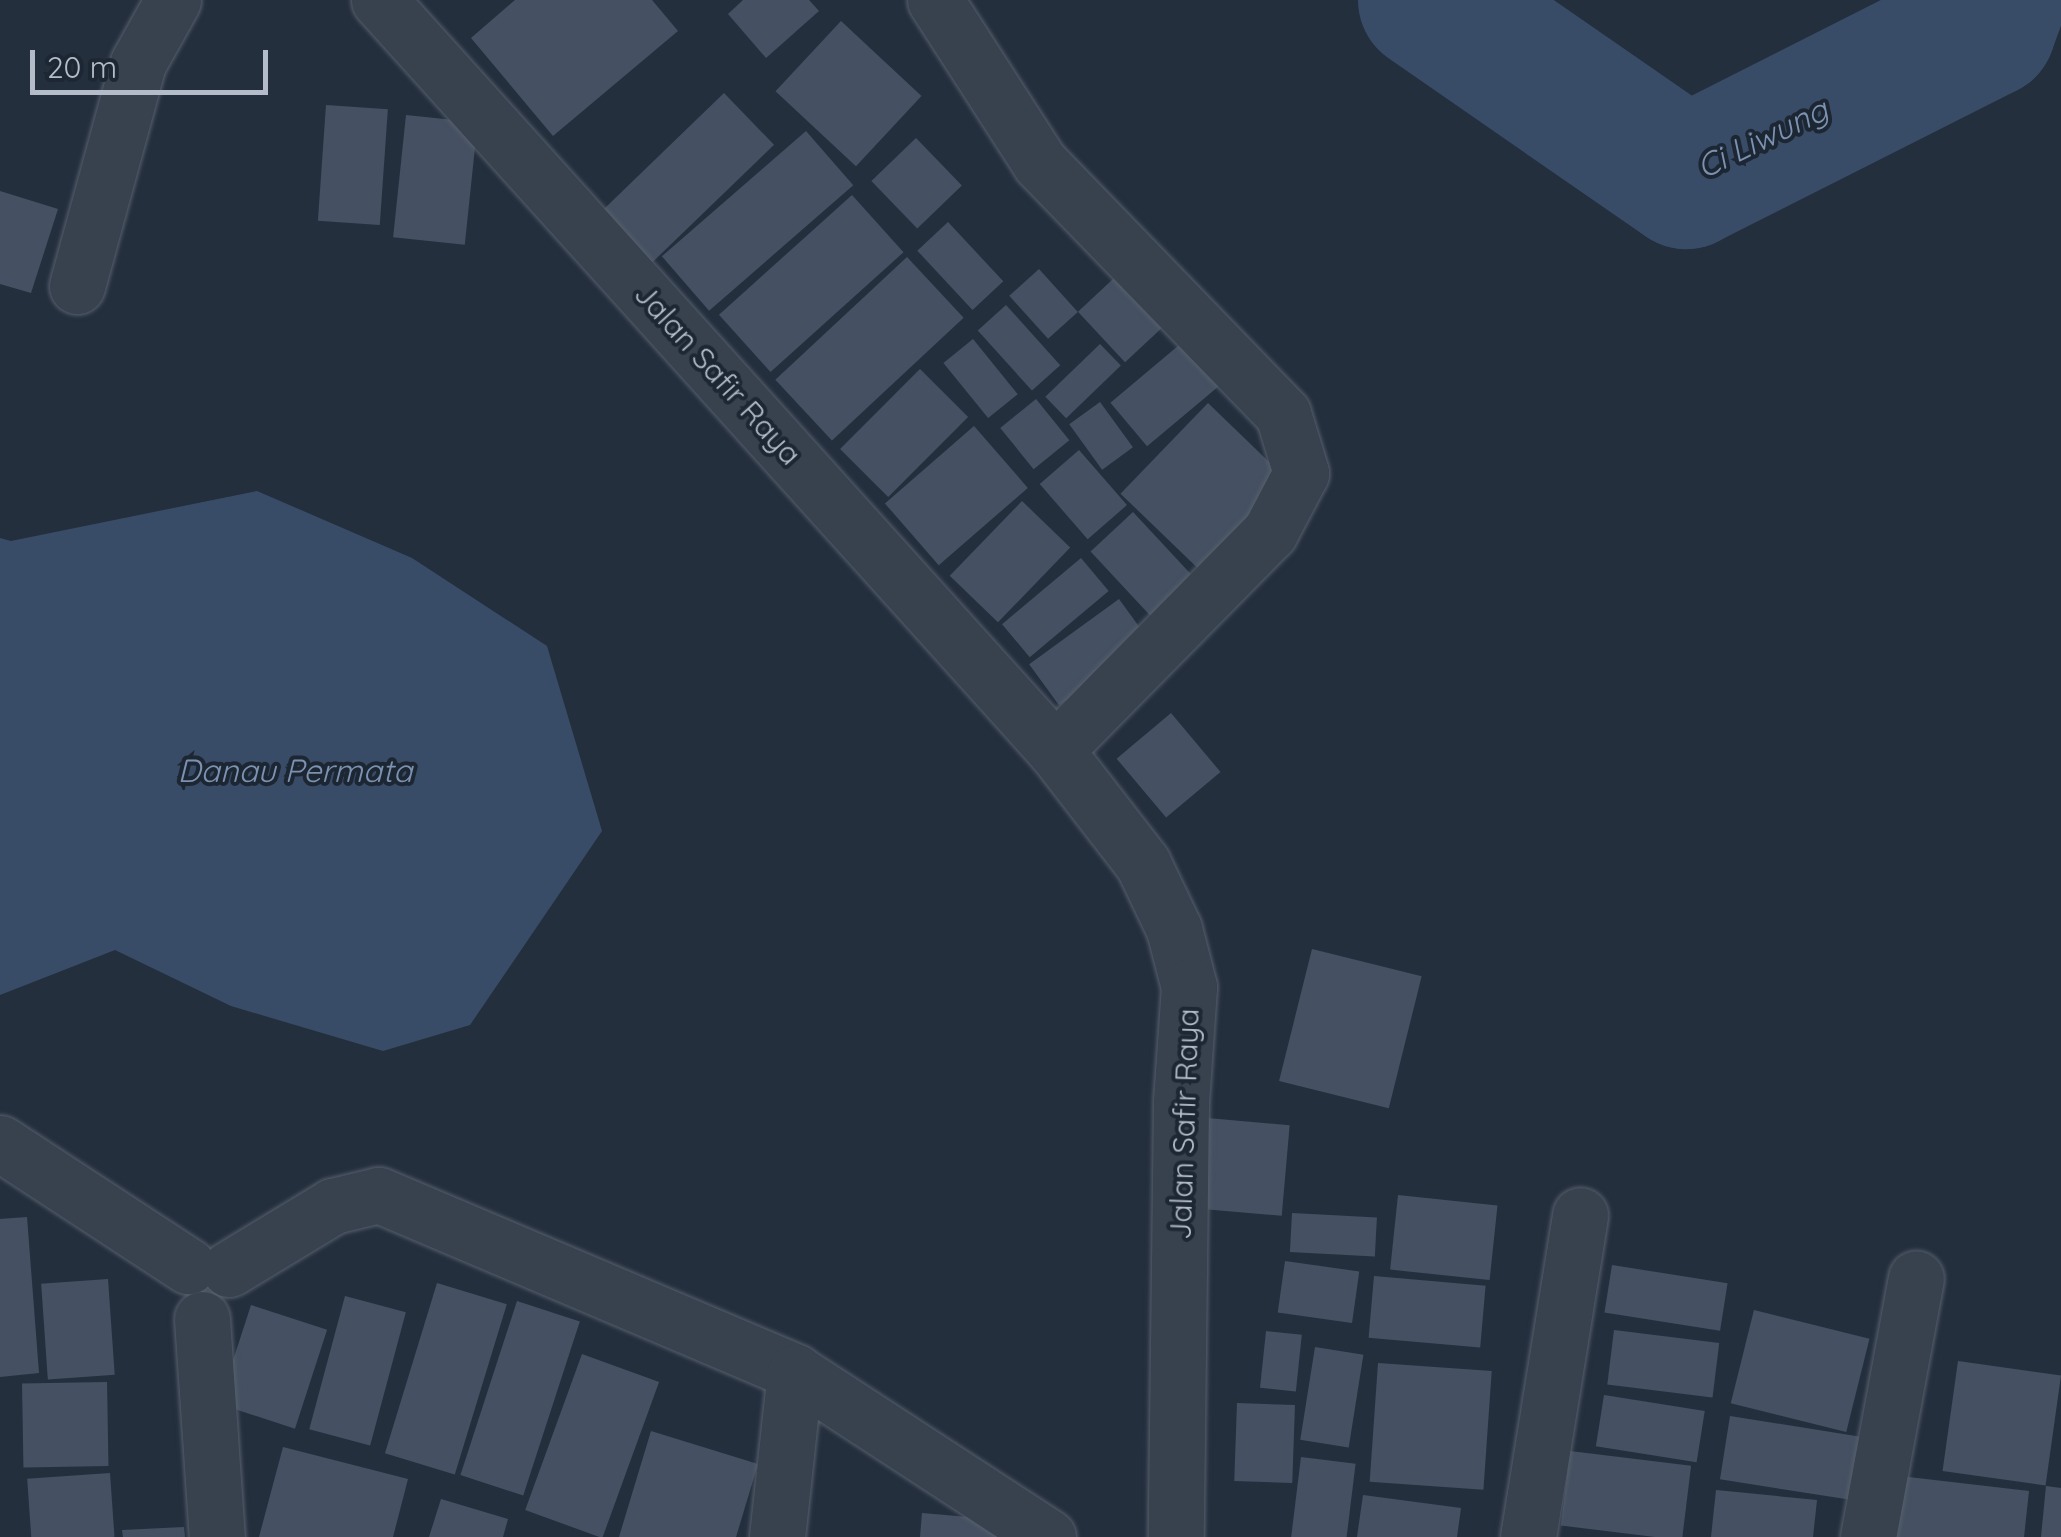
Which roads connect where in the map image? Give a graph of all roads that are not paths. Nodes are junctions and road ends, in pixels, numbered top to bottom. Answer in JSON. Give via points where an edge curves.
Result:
{"nodes":[{"id":1,"x":173,"y":0,"type":"edge"},
{"id":2,"x":379,"y":0,"type":"edge"},
{"id":3,"x":935,"y":0,"type":"edge"},
{"id":4,"x":77,"y":286,"type":"dead end"},
{"id":5,"x":1055,"y":750,"type":"junction"},
{"id":6,"x":0,"y":1143,"type":"edge"},
{"id":7,"x":1580,"y":1214,"type":"dead end"},
{"id":8,"x":208,"y":1268,"type":"junction"},
{"id":9,"x":1916,"y":1278,"type":"dead end"},
{"id":10,"x":795,"y":1372,"type":"junction"},
{"id":11,"x":217,"y":1537,"type":"edge"},
{"id":12,"x":777,"y":1537,"type":"edge"},
{"id":13,"x":1048,"y":1537,"type":"edge"},
{"id":14,"x":1176,"y":1537,"type":"edge"},
{"id":15,"x":1528,"y":1537,"type":"edge"},
{"id":16,"x":1868,"y":1537,"type":"edge"}],
"edges":[{"from":1,"to":4,"type":"street","via":[[138,63]]},
{"from":2,"to":5,"type":"street","name":"Jalan Safir Raya"},
{"from":3,"to":5,"type":"street","via":[[1040,163],[1283,414],[1301,473],[1270,532]]},
{"from":5,"to":14,"type":"street","name":"Jalan Safir Raya","via":[[1144,864],[1174,929],[1189,987],[1181,1102]]},
{"from":6,"to":8,"type":"street"},
{"from":7,"to":15,"type":"street"},
{"from":8,"to":10,"type":"street","via":[[333,1206],[379,1195]]},
{"from":8,"to":11,"type":"street","via":[[238,1294],[223,1315],[202,1319]]},
{"from":9,"to":16,"type":"street"},
{"from":10,"to":12,"type":"street"},
{"from":10,"to":13,"type":"street"}]}
